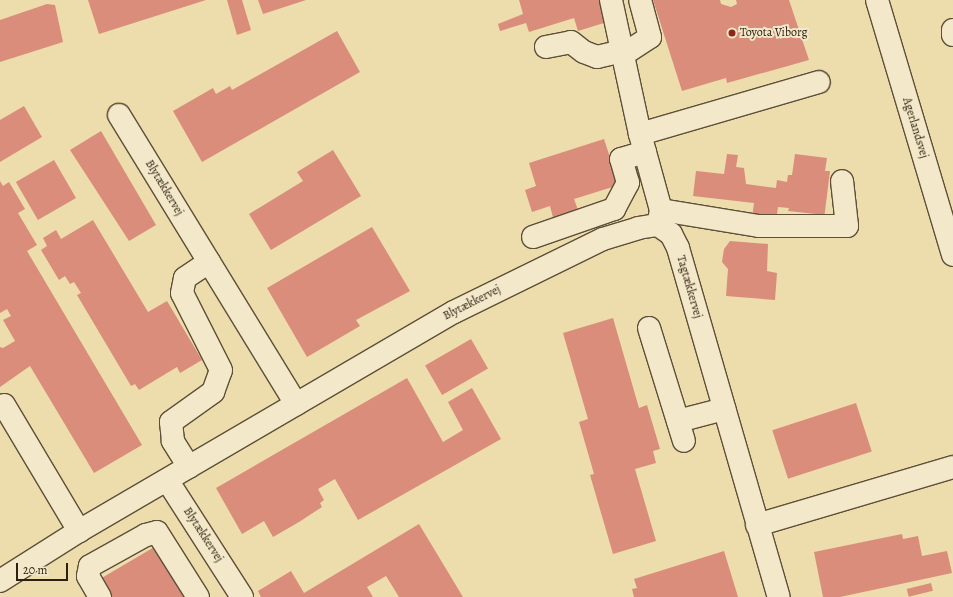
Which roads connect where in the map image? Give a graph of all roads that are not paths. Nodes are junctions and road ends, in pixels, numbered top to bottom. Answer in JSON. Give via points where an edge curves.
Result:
{"nodes":[{"id":1,"x":611,"y":0,"type":"edge"},
{"id":2,"x":640,"y":0,"type":"edge"},
{"id":3,"x":877,"y":0,"type":"edge"},
{"id":4,"x":953,"y":30,"type":"edge"},
{"id":5,"x":953,"y":35,"type":"edge"},
{"id":6,"x":546,"y":47,"type":"dead end"},
{"id":7,"x":624,"y":54,"type":"junction"},
{"id":8,"x":819,"y":82,"type":"dead end"},
{"id":9,"x":119,"y":115,"type":"dead end"},
{"id":10,"x":643,"y":143,"type":"junction"},
{"id":11,"x":842,"y":181,"type":"dead end"},
{"id":12,"x":593,"y":216,"type":"junction"},
{"id":13,"x":660,"y":218,"type":"junction"},
{"id":14,"x":533,"y":237,"type":"dead end"},
{"id":15,"x":603,"y":239,"type":"junction"},
{"id":16,"x":953,"y":256,"type":"edge"},
{"id":17,"x":209,"y":262,"type":"junction"},
{"id":18,"x":650,"y":328,"type":"dead end"},
{"id":19,"x":296,"y":404,"type":"junction"},
{"id":20,"x":4,"y":405,"type":"dead end"},
{"id":21,"x":724,"y":409,"type":"junction"},
{"id":22,"x":678,"y":421,"type":"junction"},
{"id":23,"x":684,"y":441,"type":"dead end"},
{"id":24,"x":189,"y":467,"type":"junction"},
{"id":25,"x":953,"y":467,"type":"edge"},
{"id":26,"x":167,"y":480,"type":"junction"},
{"id":27,"x":757,"y":525,"type":"junction"},
{"id":28,"x":79,"y":530,"type":"junction"},
{"id":29,"x":0,"y":581,"type":"edge"},
{"id":30,"x":236,"y":595,"type":"edge"},
{"id":31,"x":100,"y":597,"type":"edge"},
{"id":32,"x":198,"y":597,"type":"edge"},
{"id":33,"x":779,"y":597,"type":"edge"}],
"edges":[{"from":1,"to":7,"type":"street"},
{"from":2,"to":7,"type":"street","via":[[650,37]]},
{"from":3,"to":16,"type":"street","name":"Agerlandsvej"},
{"from":4,"to":5,"type":"street"},
{"from":6,"to":7,"type":"street","via":[[571,42],[584,52],[597,57],[619,52]]},
{"from":7,"to":10,"type":"street"},
{"from":8,"to":10,"type":"street"},
{"from":9,"to":17,"type":"street","name":"Blytækkervej"},
{"from":10,"to":12,"type":"street","via":[[621,159],[628,183],[614,209]]},
{"from":10,"to":13,"type":"street"},
{"from":11,"to":13,"type":"street","name":"Blytækkervej","via":[[847,226],[759,226]]},
{"from":12,"to":14,"type":"street"},
{"from":12,"to":15,"type":"street"},
{"from":13,"to":15,"type":"street","name":"Blytækkervej"},
{"from":13,"to":21,"type":"street","name":"Tagtækkervej","via":[[678,248]]},
{"from":15,"to":19,"type":"street","name":"Blytækkervej","via":[[454,312]]},
{"from":17,"to":19,"type":"street","name":"Blytækkervej"},
{"from":17,"to":24,"type":"street","via":[[185,278],[182,293],[221,370],[213,392],[170,422],[173,441]]},
{"from":18,"to":22,"type":"street"},
{"from":19,"to":24,"type":"street","name":"Blytækkervej"},
{"from":20,"to":28,"type":"street"},
{"from":21,"to":22,"type":"street"},
{"from":21,"to":27,"type":"street","name":"Tagtækkervej"},
{"from":22,"to":23,"type":"street"},
{"from":24,"to":26,"type":"street","name":"Blytækkervej"},
{"from":25,"to":27,"type":"street"},
{"from":26,"to":28,"type":"street","name":"Blytækkervej"},
{"from":26,"to":30,"type":"street","name":"Blytækkervej"},
{"from":27,"to":33,"type":"street","name":"Tagtækkervej"},
{"from":28,"to":29,"type":"street","name":"Blytækkervej"},
{"from":31,"to":32,"type":"street","via":[[88,576],[90,566],[146,535],[157,532]]}]}
